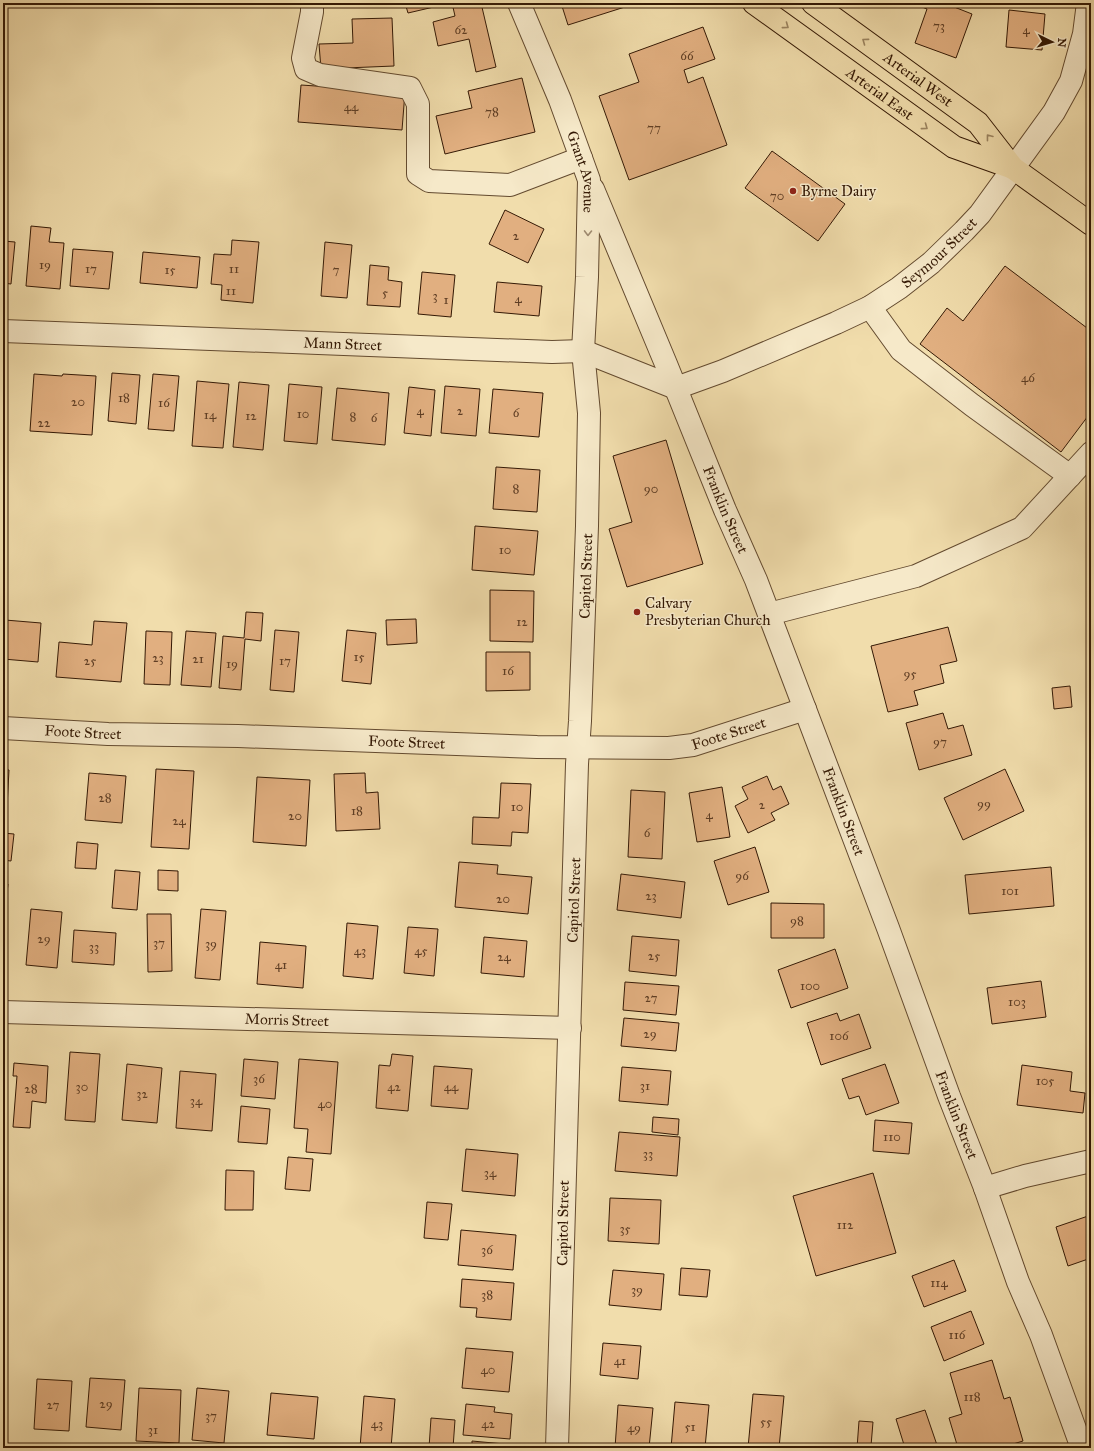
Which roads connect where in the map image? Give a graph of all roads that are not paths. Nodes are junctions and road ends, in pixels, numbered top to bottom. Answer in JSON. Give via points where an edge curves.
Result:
{"nodes":[{"id":1,"x":312,"y":3,"type":"edge"},
{"id":2,"x":519,"y":3,"type":"edge"},
{"id":3,"x":754,"y":3,"type":"edge"},
{"id":4,"x":812,"y":3,"type":"edge"},
{"id":5,"x":1088,"y":3,"type":"edge"},
{"id":6,"x":581,"y":158,"type":"junction"},
{"id":7,"x":1013,"y":168,"type":"junction"},
{"id":8,"x":589,"y":180,"type":"junction"},
{"id":9,"x":1091,"y":224,"type":"edge"},
{"id":10,"x":870,"y":307,"type":"junction"},
{"id":11,"x":3,"y":331,"type":"edge"},
{"id":12,"x":583,"y":351,"type":"junction"},
{"id":13,"x":676,"y":388,"type":"junction"},
{"id":14,"x":1091,"y":453,"type":"edge"},
{"id":15,"x":1070,"y":476,"type":"junction"},
{"id":16,"x":769,"y":614,"type":"junction"},
{"id":17,"x":805,"y":709,"type":"junction"},
{"id":18,"x":3,"y":728,"type":"edge"},
{"id":19,"x":579,"y":747,"type":"junction"},
{"id":20,"x":3,"y":1012,"type":"edge"},
{"id":21,"x":570,"y":1028,"type":"junction"},
{"id":22,"x":1091,"y":1161,"type":"edge"},
{"id":23,"x":985,"y":1188,"type":"junction"},
{"id":24,"x":558,"y":1448,"type":"edge"},
{"id":25,"x":1082,"y":1448,"type":"edge"}],
"edges":[{"from":1,"to":6,"type":"street","via":[[303,58],[306,69],[320,75],[410,88],[418,104],[418,174],[429,182],[510,185]]},
{"from":2,"to":6,"type":"street","name":"Grant Avenue","via":[[560,100]]},
{"from":3,"to":7,"type":"highway","name":"Arterial East","one_way":true,"via":[[954,147]]},
{"from":7,"to":4,"type":"highway","name":"Arterial West","one_way":true,"via":[[978,122]]},
{"from":5,"to":7,"type":"street","name":"Seymour Street","via":[[1084,34],[1071,80],[1054,112]]},
{"from":6,"to":8,"type":"street","name":"Grant Avenue"},
{"from":7,"to":9,"type":"highway"},
{"from":7,"to":10,"type":"street","name":"Seymour Street","via":[[980,214],[964,231],[931,263],[900,288]]},
{"from":8,"to":12,"type":"street","name":"Grant Avenue","one_way":true},
{"from":8,"to":13,"type":"street","name":"Franklin Street"},
{"from":10,"to":13,"type":"street","name":"Seymour Street","via":[[723,371]]},
{"from":10,"to":15,"type":"street","via":[[901,350]]},
{"from":11,"to":12,"type":"street","name":"Mann Street","via":[[552,352]]},
{"from":12,"to":13,"type":"street","name":"Mann Street"},
{"from":12,"to":19,"type":"street","name":"Capitol Street","via":[[589,413]]},
{"from":13,"to":16,"type":"street","name":"Franklin Street"},
{"from":14,"to":15,"type":"street"},
{"from":15,"to":16,"type":"street","via":[[1022,528],[916,576]]},
{"from":16,"to":17,"type":"street","name":"Franklin Street"},
{"from":17,"to":19,"type":"street","name":"Foote Street","via":[[693,745],[669,748]]},
{"from":17,"to":23,"type":"street","name":"Franklin Street"},
{"from":18,"to":19,"type":"street","name":"Foote Street","via":[[108,734]]},
{"from":19,"to":21,"type":"street","name":"Capitol Street"},
{"from":20,"to":21,"type":"street","name":"Morris Street"},
{"from":21,"to":24,"type":"street","name":"Capitol Street"},
{"from":22,"to":23,"type":"street"},
{"from":23,"to":25,"type":"street","name":"Franklin Street"}]}
